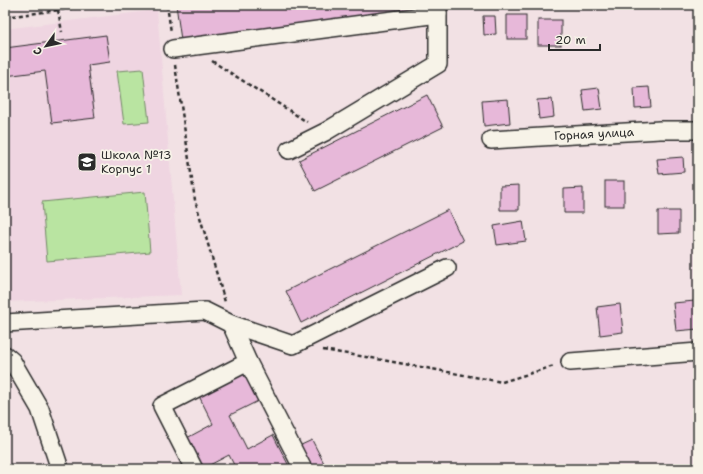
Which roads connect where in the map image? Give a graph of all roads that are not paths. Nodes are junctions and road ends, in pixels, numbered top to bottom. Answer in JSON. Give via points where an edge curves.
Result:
{"nodes":[{"id":1,"x":438,"y":9,"type":"edge"},
{"id":2,"x":173,"y":49,"type":"road end"},
{"id":3,"x":698,"y":130,"type":"edge"},
{"id":4,"x":491,"y":140,"type":"dead end"},
{"id":5,"x":289,"y":150,"type":"dead end"},
{"id":6,"x":447,"y":268,"type":"dead end"},
{"id":7,"x":5,"y":323,"type":"edge"},
{"id":8,"x":231,"y":324,"type":"junction"},
{"id":9,"x":698,"y":352,"type":"edge"},
{"id":10,"x":5,"y":355,"type":"edge"},
{"id":11,"x":248,"y":362,"type":"junction"},
{"id":12,"x":570,"y":362,"type":"road end"},
{"id":13,"x":60,"y":469,"type":"edge"},
{"id":14,"x":194,"y":469,"type":"edge"},
{"id":15,"x":303,"y":469,"type":"edge"}],
"edges":[{"from":1,"to":2,"type":"street"},
{"from":1,"to":5,"type":"street","via":[[438,64],[325,132]]},
{"from":3,"to":4,"type":"street","name":"Горная улица"},
{"from":6,"to":8,"type":"street","via":[[293,345]]},
{"from":7,"to":8,"type":"street","via":[[206,311]]},
{"from":8,"to":11,"type":"street"},
{"from":9,"to":12,"type":"street"},
{"from":10,"to":13,"type":"street","via":[[12,361],[40,409]]},
{"from":11,"to":14,"type":"street","via":[[162,406]]},
{"from":11,"to":15,"type":"street"}]}
